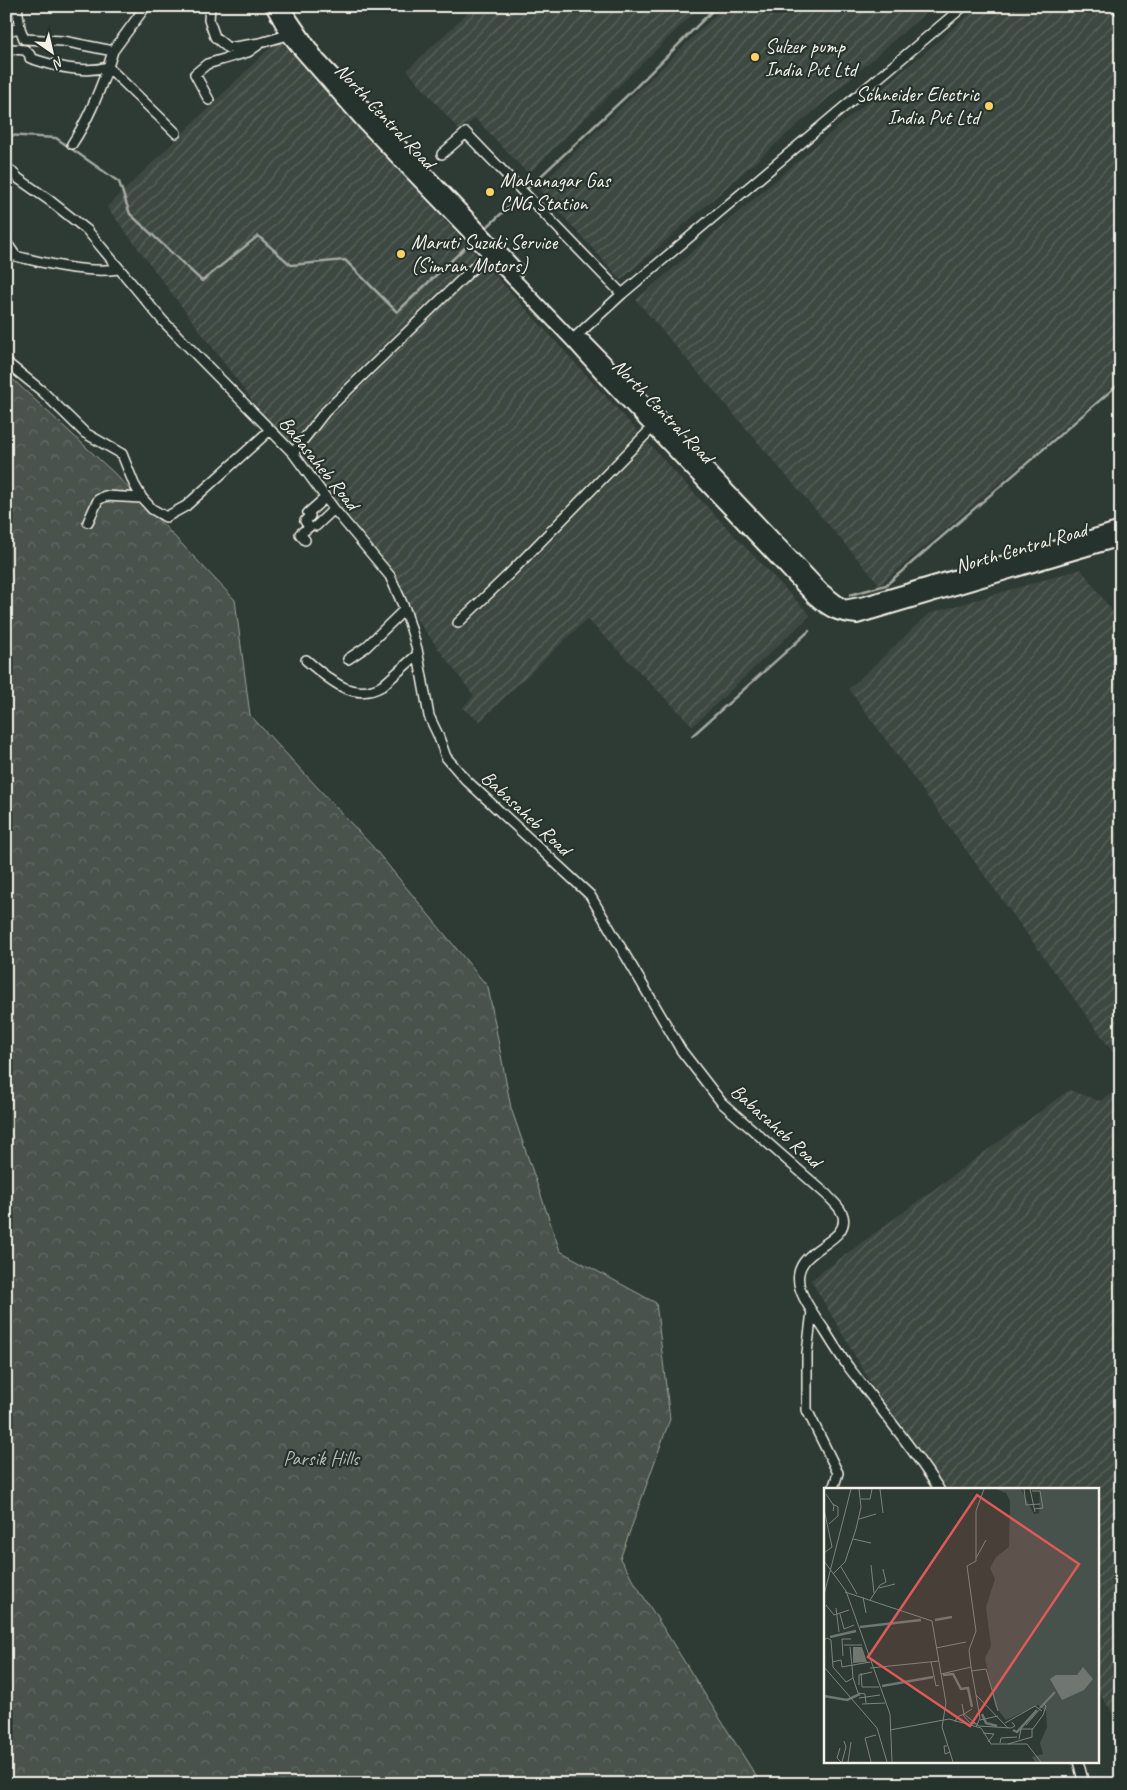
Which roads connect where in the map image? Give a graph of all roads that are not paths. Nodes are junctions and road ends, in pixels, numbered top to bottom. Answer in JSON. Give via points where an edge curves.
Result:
{"nodes":[{"id":1,"x":18,"y":6,"type":"edge"},
{"id":2,"x":146,"y":6,"type":"edge"},
{"id":3,"x":210,"y":6,"type":"edge"},
{"id":4,"x":272,"y":6,"type":"edge"},
{"id":5,"x":282,"y":6,"type":"edge"},
{"id":6,"x":964,"y":6,"type":"edge"},
{"id":7,"x":20,"y":28,"type":"junction"},
{"id":8,"x":6,"y":31,"type":"edge"},
{"id":9,"x":288,"y":34,"type":"junction"},
{"id":10,"x":24,"y":39,"type":"junction"},
{"id":11,"x":260,"y":43,"type":"junction"},
{"id":12,"x":25,"y":50,"type":"junction"},
{"id":13,"x":113,"y":51,"type":"junction"},
{"id":14,"x":6,"y":52,"type":"edge"},
{"id":15,"x":108,"y":67,"type":"junction"},
{"id":16,"x":209,"y":100,"type":"dead end"},
{"id":17,"x":176,"y":133,"type":"dead end"},
{"id":18,"x":72,"y":144,"type":"dead end"},
{"id":19,"x":442,"y":154,"type":"dead end"},
{"id":20,"x":6,"y":166,"type":"edge"},
{"id":21,"x":6,"y":242,"type":"edge"},
{"id":22,"x":488,"y":248,"type":"junction"},
{"id":23,"x":10,"y":255,"type":"edge"},
{"id":24,"x":119,"y":269,"type":"junction"},
{"id":25,"x":622,"y":294,"type":"junction"},
{"id":26,"x":575,"y":338,"type":"junction"},
{"id":27,"x":6,"y":362,"type":"edge"},
{"id":28,"x":657,"y":424,"type":"junction"},
{"id":29,"x":270,"y":430,"type":"junction"},
{"id":30,"x":293,"y":453,"type":"junction"},
{"id":31,"x":142,"y":498,"type":"junction"},
{"id":32,"x":325,"y":498,"type":"junction"},
{"id":33,"x":334,"y":509,"type":"junction"},
{"id":34,"x":88,"y":522,"type":"dead end"},
{"id":35,"x":316,"y":526,"type":"dead end"},
{"id":36,"x":1121,"y":528,"type":"edge"},
{"id":37,"x":1121,"y":538,"type":"edge"},
{"id":38,"x":305,"y":540,"type":"dead end"},
{"id":39,"x":405,"y":609,"type":"junction"},
{"id":40,"x":843,"y":611,"type":"junction"},
{"id":41,"x":458,"y":623,"type":"dead end"},
{"id":42,"x":418,"y":654,"type":"junction"},
{"id":43,"x":348,"y":659,"type":"dead end"},
{"id":44,"x":306,"y":660,"type":"dead end"},
{"id":45,"x":812,"y":1311,"type":"junction"},
{"id":46,"x":833,"y":1488,"type":"edge"},
{"id":47,"x":938,"y":1488,"type":"edge"},
{"id":48,"x":1078,"y":1762,"type":"edge"},
{"id":49,"x":1084,"y":1784,"type":"edge"}],
"edges":[{"from":1,"to":7,"type":"street"},
{"from":2,"to":13,"type":"street"},
{"from":3,"to":11,"type":"street","via":[[209,20],[215,37],[228,48]]},
{"from":4,"to":9,"type":"main road","name":"North Central Road"},
{"from":5,"to":22,"type":"main road","name":"North Central Road","via":[[318,59]]},
{"from":6,"to":25,"type":"street"},
{"from":7,"to":8,"type":"street"},
{"from":7,"to":10,"type":"street"},
{"from":9,"to":11,"type":"street"},
{"from":9,"to":22,"type":"main road","name":"North Central Road","via":[[365,124]]},
{"from":10,"to":12,"type":"street"},
{"from":10,"to":13,"type":"street","via":[[63,41]]},
{"from":11,"to":16,"type":"street","via":[[248,52],[207,64],[195,74]]},
{"from":12,"to":14,"type":"street"},
{"from":12,"to":15,"type":"street","via":[[30,58],[46,63],[82,70]]},
{"from":13,"to":15,"type":"street"},
{"from":15,"to":17,"type":"street"},
{"from":15,"to":18,"type":"street","via":[[97,99]]},
{"from":19,"to":25,"type":"street","via":[[466,133]]},
{"from":20,"to":24,"type":"street","name":"Babasaheb Road","via":[[19,180],[87,230]]},
{"from":21,"to":23,"type":"street"},
{"from":22,"to":26,"type":"main road","name":"North Central Road"},
{"from":22,"to":30,"type":"street","via":[[325,412]]},
{"from":23,"to":24,"type":"street","via":[[76,269],[101,272]]},
{"from":24,"to":29,"type":"street","name":"Babasaheb Road","via":[[163,321]]},
{"from":25,"to":26,"type":"street"},
{"from":26,"to":28,"type":"main road","name":"North Central Road","via":[[612,385]]},
{"from":27,"to":31,"type":"street","via":[[42,390],[85,433],[122,454]]},
{"from":28,"to":40,"type":"main road","name":"North Central Road","via":[[814,598],[827,610]]},
{"from":28,"to":41,"type":"street"},
{"from":29,"to":30,"type":"street","name":"Babasaheb Road"},
{"from":29,"to":31,"type":"street","via":[[186,506],[166,517]]},
{"from":30,"to":32,"type":"street","name":"Babasaheb Road"},
{"from":31,"to":34,"type":"street","via":[[105,496],[98,500]]},
{"from":32,"to":33,"type":"street","name":"Babasaheb Road"},
{"from":32,"to":38,"type":"street","via":[[308,513],[310,516],[305,521],[309,527],[300,534]]},
{"from":33,"to":35,"type":"street"},
{"from":33,"to":39,"type":"street","name":"Babasaheb Road","via":[[390,576]]},
{"from":36,"to":40,"type":"main road","name":"North Central Road"},
{"from":37,"to":40,"type":"main road","name":"North Central Road","via":[[857,616]]},
{"from":39,"to":42,"type":"street","name":"Babasaheb Road"},
{"from":39,"to":43,"type":"street","via":[[366,647]]},
{"from":42,"to":44,"type":"street","via":[[382,686],[356,692],[325,676]]},
{"from":42,"to":45,"type":"street","name":"Babasaheb Road","via":[[429,716],[446,757],[466,780],[590,895],[680,1050],[722,1103],[838,1206],[843,1217],[841,1227],[834,1238],[807,1258],[798,1275],[800,1289]]},
{"from":45,"to":46,"type":"street","via":[[807,1354],[807,1410],[838,1473]]},
{"from":45,"to":47,"type":"street","name":"Babasaheb Road","via":[[849,1368]]},
{"from":48,"to":49,"type":"street"}]}
